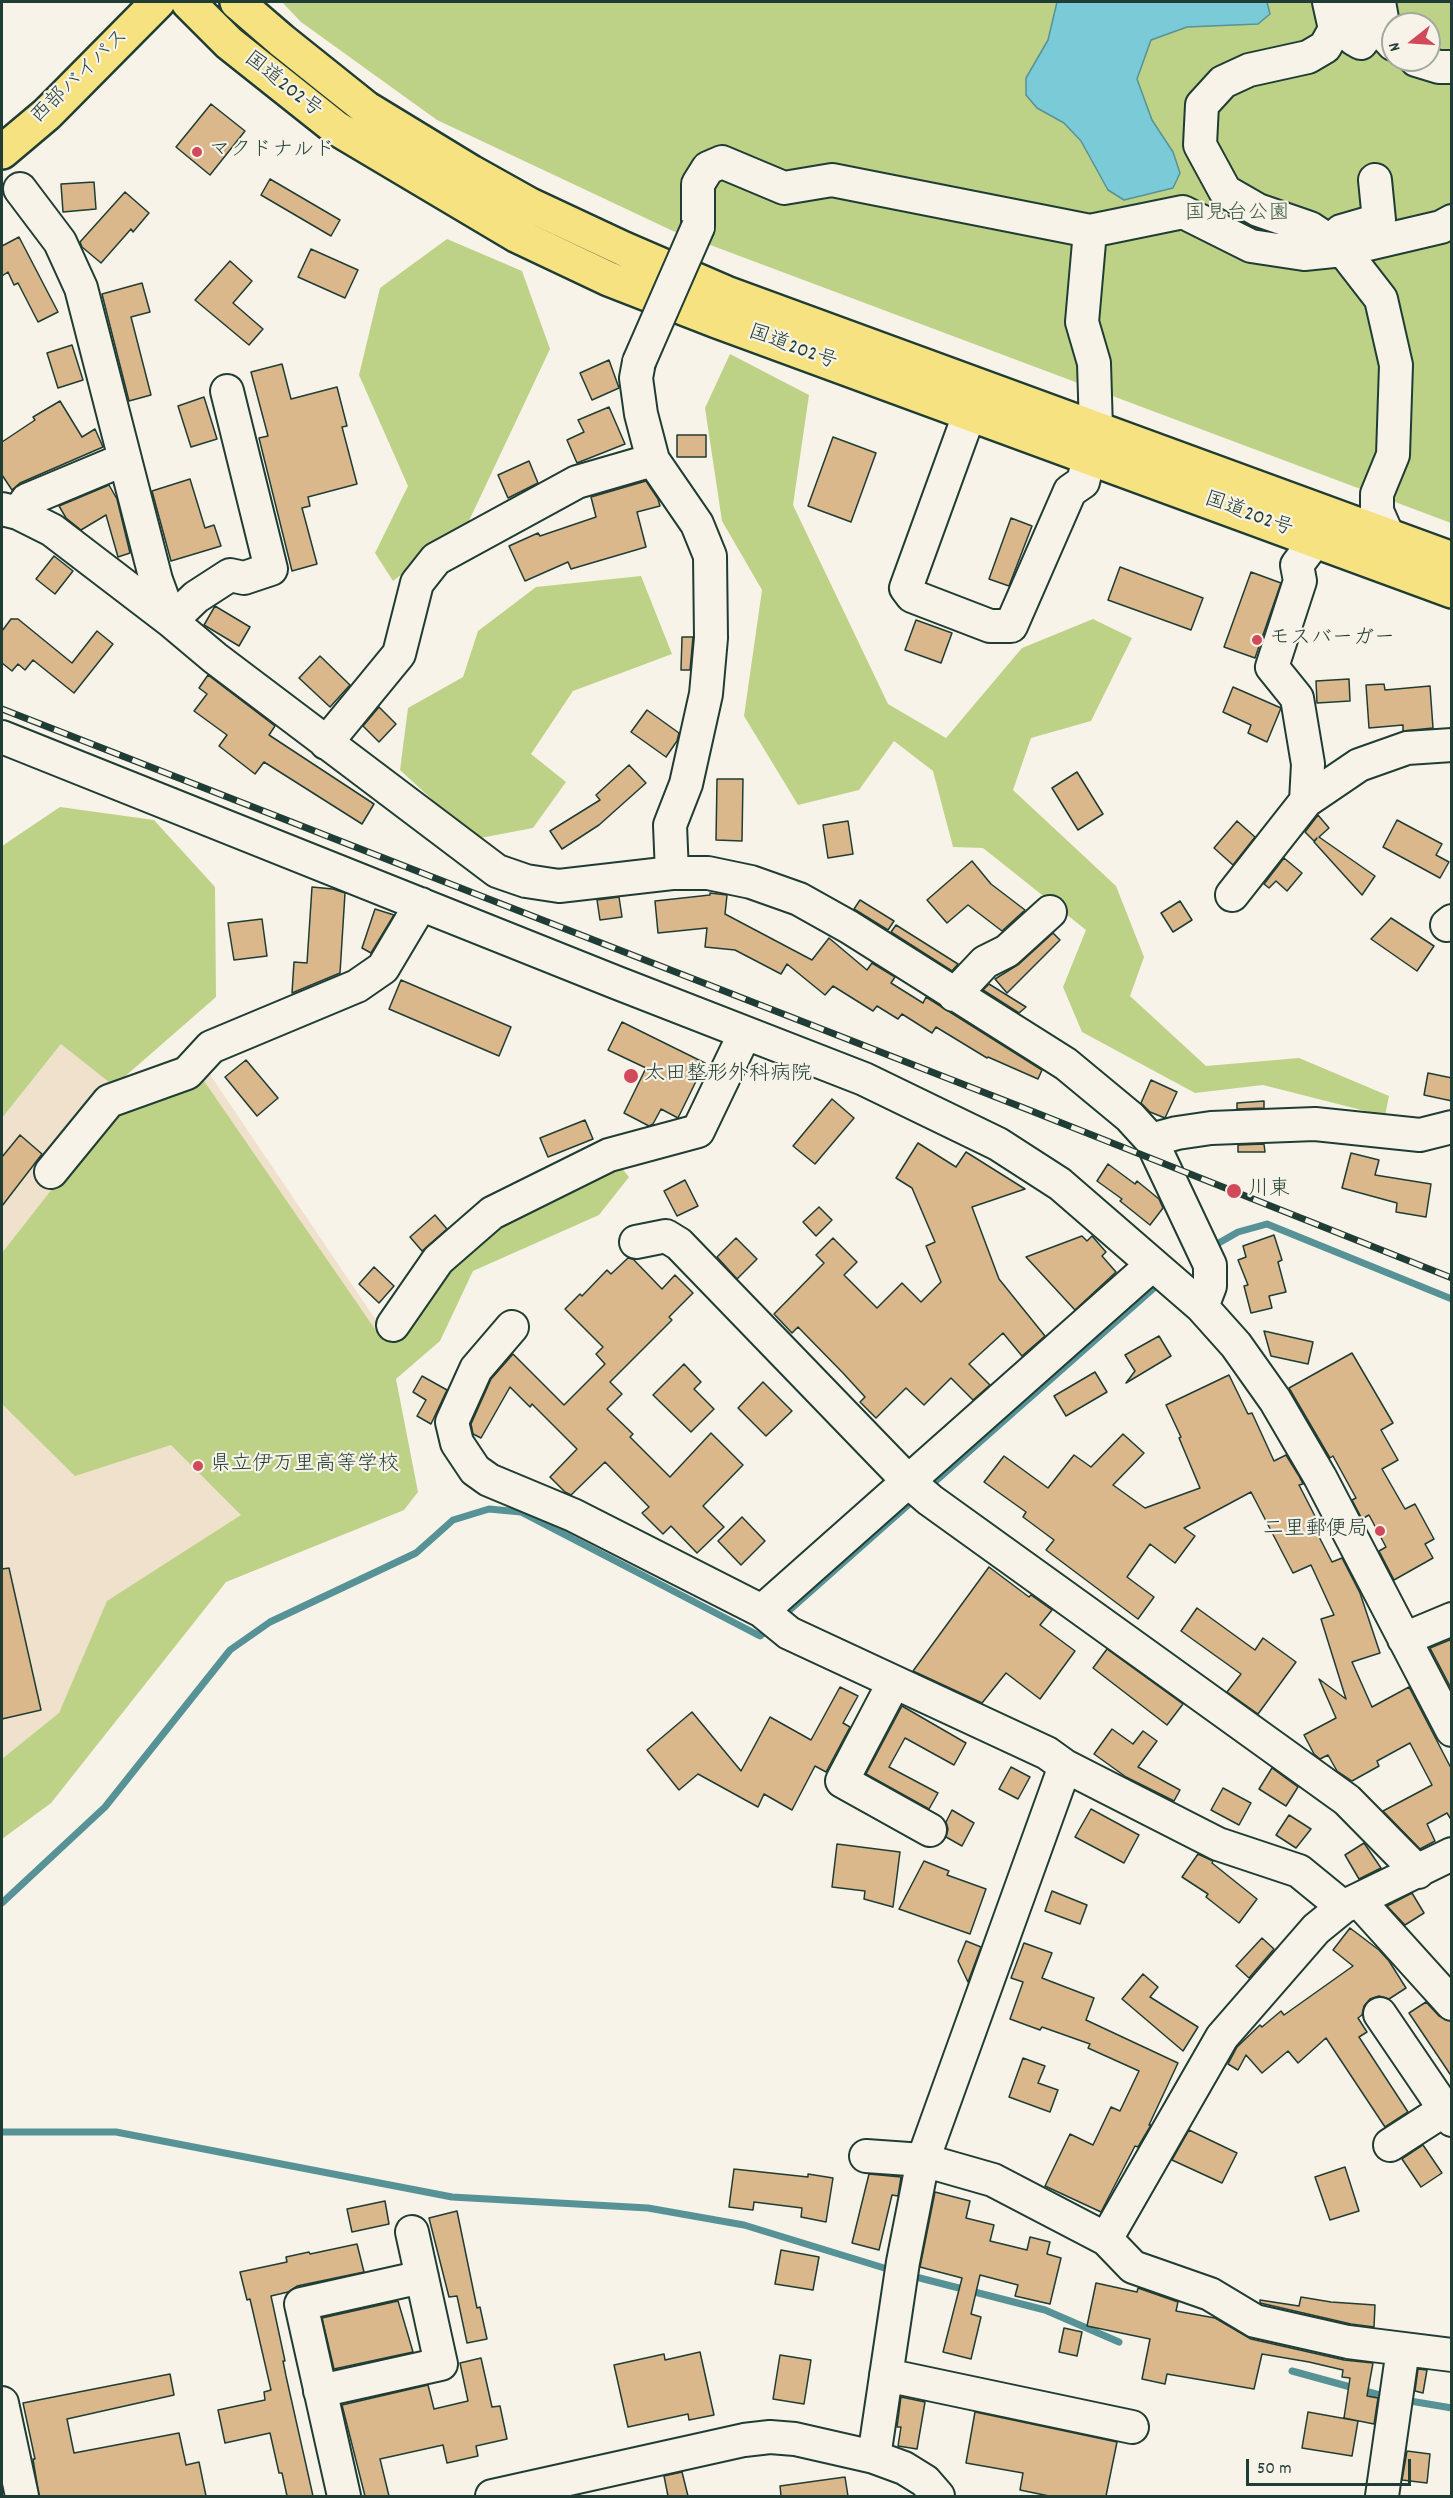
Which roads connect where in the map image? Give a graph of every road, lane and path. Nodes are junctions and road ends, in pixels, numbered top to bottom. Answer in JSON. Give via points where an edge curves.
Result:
{"nodes":[{"id":1,"x":158,"y":2,"type":"edge"},
{"id":2,"x":188,"y":2,"type":"edge"},
{"id":3,"x":237,"y":2,"type":"edge"},
{"id":4,"x":1329,"y":2,"type":"edge"},
{"id":5,"x":1344,"y":2,"type":"edge"},
{"id":6,"x":1379,"y":4,"type":"edge"},
{"id":7,"x":2,"y":152,"type":"edge"},
{"id":8,"x":1375,"y":180,"type":"dead end"},
{"id":9,"x":20,"y":189,"type":"dead end"},
{"id":10,"x":1452,"y":221,"type":"edge"},
{"id":11,"x":1090,"y":231,"type":"junction"},
{"id":12,"x":1343,"y":250,"type":"junction"},
{"id":13,"x":227,"y":391,"type":"dead end"},
{"id":14,"x":974,"y":400,"type":"junction"},
{"id":15,"x":1093,"y":443,"type":"junction"},
{"id":16,"x":124,"y":459,"type":"junction"},
{"id":17,"x":653,"y":460,"type":"junction"},
{"id":18,"x":10,"y":511,"type":"edge"},
{"id":19,"x":1388,"y":536,"type":"junction"},
{"id":20,"x":1315,"y":541,"type":"junction"},
{"id":21,"x":1452,"y":558,"type":"edge"},
{"id":22,"x":1452,"y":591,"type":"edge"},
{"id":23,"x":171,"y":621,"type":"junction"},
{"id":24,"x":2,"y":737,"type":"edge"},
{"id":25,"x":326,"y":743,"type":"junction"},
{"id":26,"x":1452,"y":745,"type":"edge"},
{"id":27,"x":1306,"y":801,"type":"junction"},
{"id":28,"x":672,"y":873,"type":"junction"},
{"id":29,"x":1232,"y":896,"type":"dead end"},
{"id":30,"x":421,"y":904,"type":"junction"},
{"id":31,"x":1050,"y":912,"type":"dead end"},
{"id":32,"x":954,"y":995,"type":"junction"},
{"id":33,"x":745,"y":1033,"type":"junction"},
{"id":34,"x":1452,"y":1126,"type":"edge"},
{"id":35,"x":1420,"y":1135,"type":"junction"},
{"id":36,"x":1452,"y":1139,"type":"edge"},
{"id":37,"x":1151,"y":1140,"type":"junction"},
{"id":38,"x":51,"y":1172,"type":"dead end"},
{"id":39,"x":636,"y":1242,"type":"dead end"},
{"id":40,"x":1152,"y":1265,"type":"junction"},
{"id":41,"x":1202,"y":1306,"type":"junction"},
{"id":42,"x":393,"y":1325,"type":"dead end"},
{"id":43,"x":512,"y":1327,"type":"dead end"},
{"id":44,"x":919,"y":1491,"type":"junction"},
{"id":45,"x":762,"y":1611,"type":"junction"},
{"id":46,"x":1452,"y":1619,"type":"edge"},
{"id":47,"x":1404,"y":1639,"type":"junction"},
{"id":48,"x":894,"y":1682,"type":"junction"},
{"id":49,"x":1452,"y":1730,"type":"edge"},
{"id":50,"x":1065,"y":1766,"type":"junction"},
{"id":51,"x":930,"y":1830,"type":"dead end"},
{"id":52,"x":1452,"y":1854,"type":"edge"},
{"id":53,"x":1418,"y":1872,"type":"junction"},
{"id":54,"x":1351,"y":1904,"type":"junction"},
{"id":55,"x":1452,"y":2004,"type":"edge"},
{"id":56,"x":1380,"y":2014,"type":"dead end"},
{"id":57,"x":1449,"y":2111,"type":"edge"},
{"id":58,"x":1390,"y":2145,"type":"dead end"},
{"id":59,"x":866,"y":2156,"type":"dead end"},
{"id":60,"x":923,"y":2160,"type":"junction"},
{"id":61,"x":412,"y":2232,"type":"dead end"},
{"id":62,"x":1106,"y":2239,"type":"junction"},
{"id":63,"x":422,"y":2277,"type":"junction"},
{"id":64,"x":1403,"y":2349,"type":"junction"},
{"id":65,"x":1452,"y":2355,"type":"edge"},
{"id":66,"x":886,"y":2375,"type":"junction"},
{"id":67,"x":321,"y":2391,"type":"junction"},
{"id":68,"x":2,"y":2403,"type":"edge"},
{"id":69,"x":1132,"y":2427,"type":"dead end"},
{"id":70,"x":873,"y":2457,"type":"junction"},
{"id":71,"x":530,"y":2492,"type":"edge"},
{"id":72,"x":22,"y":2496,"type":"edge"},
{"id":73,"x":344,"y":2496,"type":"edge"},
{"id":74,"x":492,"y":2496,"type":"edge"},
{"id":75,"x":938,"y":2496,"type":"edge"},
{"id":76,"x":1382,"y":2496,"type":"edge"}],
"edges":[{"from":1,"to":7,"type":"highway","name":"西部バイパス","via":[[47,114]]},
{"from":2,"to":14,"type":"highway","name":"国道202号","via":[[229,43],[336,128],[516,235],[663,300]]},
{"from":3,"to":14,"type":"highway","name":"国道202号","via":[[366,108],[530,205]]},
{"from":4,"to":12,"type":"street","via":[[1335,29],[1325,47],[1308,57],[1249,70],[1222,82],[1202,105],[1200,145],[1226,191],[1258,210],[1310,228]]},
{"from":5,"to":6,"type":"street","via":[[1354,39],[1361,43],[1367,35],[1368,11]]},
{"from":8,"to":12,"type":"street","via":[[1379,220],[1341,231]]},
{"from":9,"to":16,"type":"street","via":[[60,242],[81,288]]},
{"from":10,"to":12,"type":"street"},
{"from":11,"to":12,"type":"street","via":[[1183,212],[1251,246],[1304,254]]},
{"from":11,"to":15,"type":"street","via":[[1082,322],[1094,363]]},
{"from":11,"to":17,"type":"street","bridge":true,"via":[[832,180],[784,188],[722,162],[708,168],[698,184],[698,227],[639,362],[636,378],[641,414]]},
{"from":12,"to":19,"type":"street","via":[[1381,299],[1396,365],[1393,455],[1377,494],[1377,511]]},
{"from":13,"to":23,"type":"street","via":[[272,569],[244,578],[230,574],[196,597]]},
{"from":14,"to":15,"type":"highway","name":"国道202号"},
{"from":14,"to":15,"type":"street","via":[[906,588],[912,596],[990,626],[1011,626],[1070,491],[1083,482]]},
{"from":15,"to":19,"type":"highway","name":"国道202号"},
{"from":15,"to":20,"type":"highway","name":"国道202号"},
{"from":16,"to":18,"type":"street"},
{"from":16,"to":23,"type":"street"},
{"from":17,"to":25,"type":"street","via":[[578,482],[436,559],[417,583],[399,654]]},
{"from":17,"to":28,"type":"street","via":[[697,524],[710,556],[711,638],[706,694],[686,784],[670,825]]},
{"from":18,"to":23,"type":"street","via":[[52,530]]},
{"from":19,"to":21,"type":"highway","name":"国道202号"},
{"from":20,"to":22,"type":"highway","name":"国道202号"},
{"from":20,"to":27,"type":"street","via":[[1297,565],[1300,581],[1272,667],[1297,698],[1308,764]]},
{"from":23,"to":25,"type":"street"},
{"from":24,"to":30,"type":"street"},
{"from":25,"to":28,"type":"street","via":[[497,871],[559,886]]},
{"from":26,"to":27,"type":"street","via":[[1407,748],[1359,765]]},
{"from":27,"to":29,"type":"street"},
{"from":28,"to":32,"type":"street","via":[[708,873],[751,882],[800,899]]},
{"from":30,"to":33,"type":"street"},
{"from":30,"to":38,"type":"street","via":[[383,968],[357,986],[211,1047],[187,1073],[109,1101]]},
{"from":31,"to":32,"type":"street","via":[[1007,951],[985,962]]},
{"from":32,"to":37,"type":"street","via":[[1066,1064],[1130,1117]]},
{"from":33,"to":40,"type":"street","via":[[864,1079],[998,1144],[1060,1184]]},
{"from":33,"to":42,"type":"street","via":[[698,1131],[609,1155],[492,1213],[438,1260]]},
{"from":34,"to":35,"type":"street"},
{"from":35,"to":36,"type":"street"},
{"from":35,"to":37,"type":"street","via":[[1315,1124],[1211,1128]]},
{"from":37,"to":41,"type":"street","via":[[1205,1254],[1210,1286]]},
{"from":39,"to":44,"type":"street","via":[[666,1236],[679,1244]]},
{"from":40,"to":41,"type":"street"},
{"from":40,"to":44,"type":"street"},
{"from":41,"to":47,"type":"street","via":[[1275,1400],[1320,1477]]},
{"from":43,"to":45,"type":"street","via":[[476,1369],[452,1422],[457,1443],[475,1470]]},
{"from":44,"to":45,"type":"street"},
{"from":44,"to":53,"type":"street","via":[[1347,1800]]},
{"from":45,"to":48,"type":"street","via":[[789,1633]]},
{"from":46,"to":47,"type":"street"},
{"from":47,"to":49,"type":"street"},
{"from":48,"to":50,"type":"street","via":[[1047,1753]]},
{"from":48,"to":51,"type":"street","via":[[842,1781]]},
{"from":50,"to":54,"type":"street","via":[[1218,1844],[1299,1871]]},
{"from":50,"to":60,"type":"street"},
{"from":52,"to":53,"type":"street"},
{"from":53,"to":54,"type":"street"},
{"from":54,"to":55,"type":"street"},
{"from":54,"to":62,"type":"street","via":[[1316,1929],[1221,2037]]},
{"from":56,"to":57,"type":"street"},
{"from":57,"to":58,"type":"street"},
{"from":59,"to":60,"type":"street"},
{"from":60,"to":62,"type":"street","via":[[993,2180]]},
{"from":60,"to":66,"type":"street"},
{"from":61,"to":63,"type":"street"},
{"from":62,"to":64,"type":"street","via":[[1133,2267],[1210,2294],[1255,2321],[1348,2342]]},
{"from":63,"to":67,"type":"street","via":[[441,2364]]},
{"from":63,"to":67,"type":"street","via":[[301,2304]]},
{"from":64,"to":65,"type":"street"},
{"from":64,"to":76,"type":"street"},
{"from":66,"to":69,"type":"street"},
{"from":66,"to":70,"type":"street"},
{"from":67,"to":73,"type":"street"},
{"from":68,"to":72,"type":"street"},
{"from":70,"to":71,"type":"street","via":[[770,2437]]},
{"from":70,"to":75,"type":"street","via":[[904,2468],[925,2481]]},
{"from":71,"to":74,"type":"street"}]}
